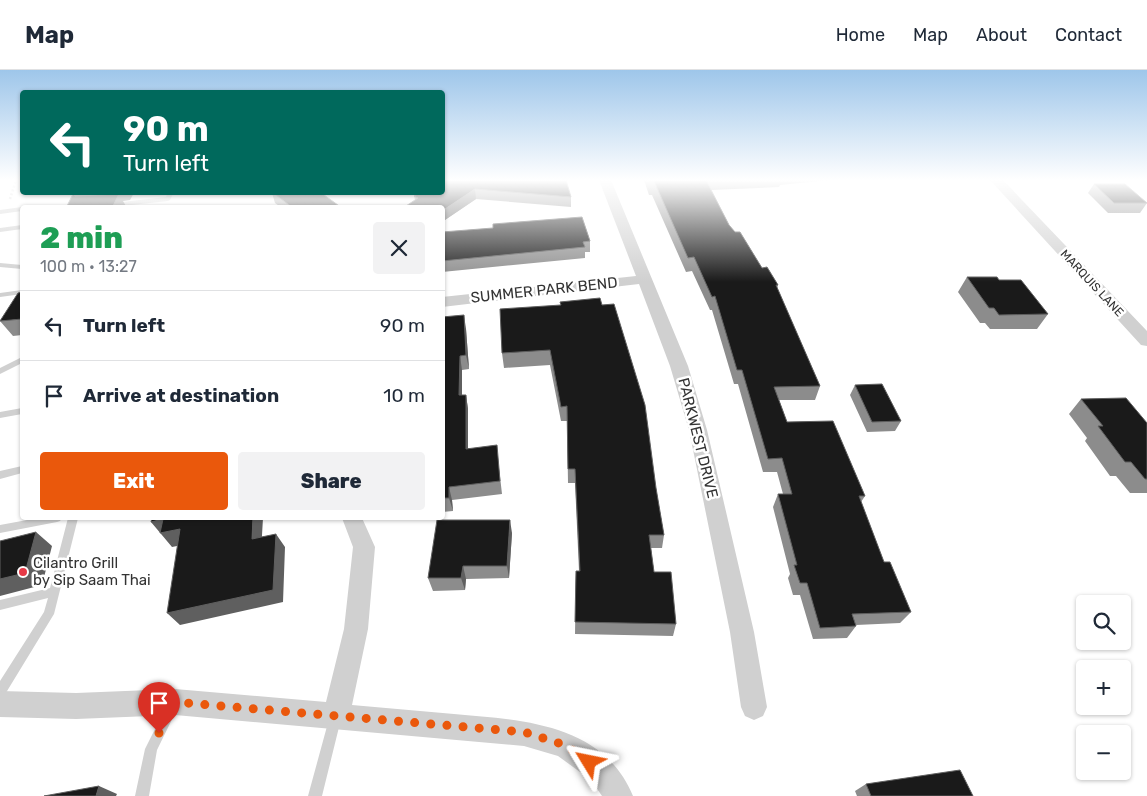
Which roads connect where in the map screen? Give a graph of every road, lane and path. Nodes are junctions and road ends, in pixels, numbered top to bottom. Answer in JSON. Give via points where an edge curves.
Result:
{"nodes":[{"id":1,"x":618,"y":214,"type":"edge"},
{"id":2,"x":1028,"y":214,"type":"edge"},
{"id":3,"x":20,"y":227,"type":"edge"},
{"id":4,"x":0,"y":230,"type":"edge"},
{"id":5,"x":0,"y":265,"type":"edge"},
{"id":6,"x":20,"y":267,"type":"edge"},
{"id":7,"x":645,"y":279,"type":"junction"},
{"id":8,"x":20,"y":292,"type":"edge"},
{"id":9,"x":0,"y":295,"type":"edge"},
{"id":10,"x":445,"y":302,"type":"edge"},
{"id":11,"x":1147,"y":341,"type":"edge"},
{"id":12,"x":20,"y":361,"type":"edge"},
{"id":13,"x":0,"y":372,"type":"edge"},
{"id":14,"x":20,"y":411,"type":"edge"},
{"id":15,"x":0,"y":415,"type":"edge"},
{"id":16,"x":20,"y":470,"type":"edge"},
{"id":17,"x":0,"y":475,"type":"edge"},
{"id":18,"x":48,"y":520,"type":"edge"},
{"id":19,"x":72,"y":520,"type":"edge"},
{"id":20,"x":353,"y":520,"type":"edge"},
{"id":21,"x":0,"y":530,"type":"edge"},
{"id":22,"x":54,"y":592,"type":"junction"},
{"id":23,"x":0,"y":605,"type":"edge"},
{"id":24,"x":0,"y":692,"type":"edge"},
{"id":25,"x":175,"y":702,"type":"junction"},
{"id":26,"x":0,"y":704,"type":"edge"},
{"id":27,"x":754,"y":707,"type":"dead end"},
{"id":28,"x":336,"y":716,"type":"junction"},
{"id":29,"x":142,"y":796,"type":"edge"},
{"id":30,"x":315,"y":796,"type":"edge"},
{"id":31,"x":619,"y":796,"type":"edge"}],
"edges":[{"from":1,"to":7,"type":"street","name":"PARKWEST DRIVE"},
{"from":2,"to":11,"type":"street","name":"MARQUIS LANE"},
{"from":3,"to":4,"type":"lane"},
{"from":5,"to":6,"type":"lane"},
{"from":7,"to":10,"type":"street","name":"SUMMER PARK BEND"},
{"from":7,"to":27,"type":"street","name":"PARKWEST DRIVE","via":[[679,366],[698,430],[742,632]]},
{"from":8,"to":9,"type":"lane"},
{"from":12,"to":13,"type":"lane"},
{"from":14,"to":15,"type":"lane"},
{"from":16,"to":17,"type":"lane"},
{"from":18,"to":21,"type":"lane"},
{"from":19,"to":22,"type":"lane"},
{"from":20,"to":28,"type":"street","via":[[364,548],[356,629]]},
{"from":22,"to":23,"type":"lane"},
{"from":22,"to":24,"type":"lane","via":[[49,614]]},
{"from":25,"to":26,"type":"street","via":[[76,706]]},
{"from":25,"to":28,"type":"street"},
{"from":25,"to":29,"type":"lane","via":[[151,749]]},
{"from":28,"to":30,"type":"lane"},
{"from":28,"to":31,"type":"street","via":[[524,732],[565,745],[601,770]]}]}
